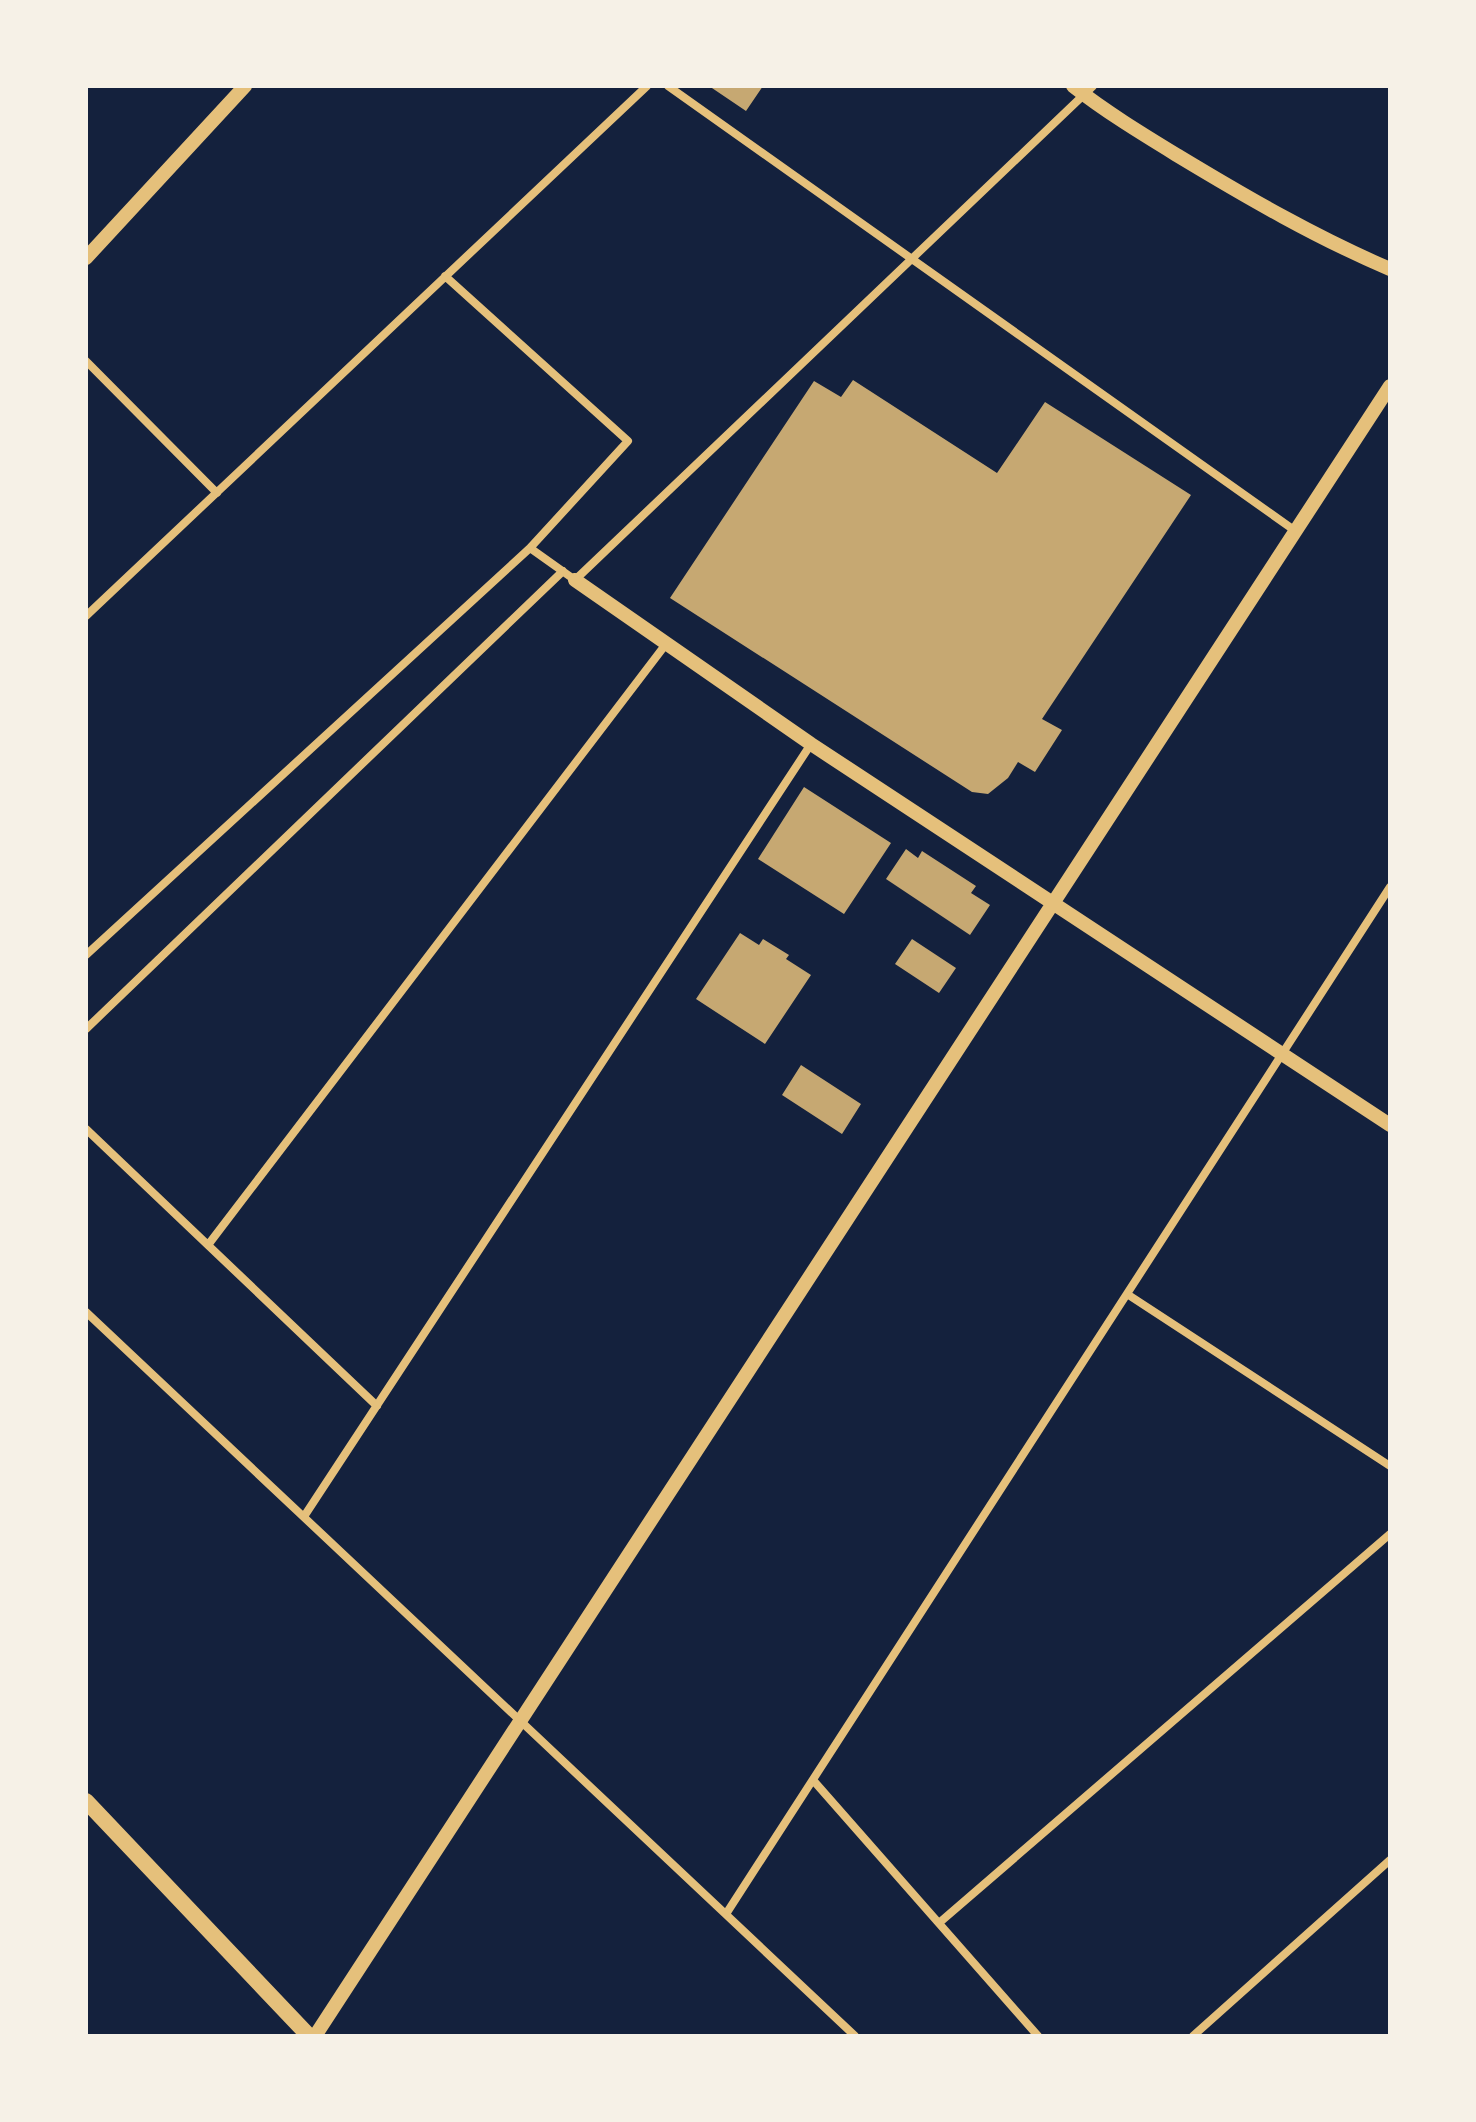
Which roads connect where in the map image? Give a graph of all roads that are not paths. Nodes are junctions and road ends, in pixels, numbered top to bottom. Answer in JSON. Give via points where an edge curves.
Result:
{"nodes":[{"id":1,"x":245,"y":86,"type":"edge"},
{"id":2,"x":647,"y":86,"type":"edge"},
{"id":3,"x":668,"y":86,"type":"edge"},
{"id":4,"x":1083,"y":89,"type":"edge"},
{"id":5,"x":86,"y":258,"type":"edge"},
{"id":6,"x":910,"y":258,"type":"junction"},
{"id":7,"x":1390,"y":269,"type":"edge"},
{"id":8,"x":445,"y":276,"type":"junction"},
{"id":9,"x":86,"y":361,"type":"edge"},
{"id":10,"x":1390,"y":386,"type":"edge"},
{"id":11,"x":217,"y":493,"type":"junction"},
{"id":12,"x":1294,"y":530,"type":"junction"},
{"id":13,"x":530,"y":548,"type":"junction"},
{"id":14,"x":569,"y":575,"type":"junction"},
{"id":15,"x":86,"y":616,"type":"edge"},
{"id":16,"x":666,"y":644,"type":"junction"},
{"id":17,"x":811,"y":744,"type":"junction"},
{"id":18,"x":1390,"y":887,"type":"edge"},
{"id":19,"x":1054,"y":906,"type":"junction"},
{"id":20,"x":86,"y":955,"type":"edge"},
{"id":21,"x":86,"y":1029,"type":"edge"},
{"id":22,"x":1282,"y":1054,"type":"junction"},
{"id":23,"x":1390,"y":1125,"type":"edge"},
{"id":24,"x":86,"y":1129,"type":"edge"},
{"id":25,"x":208,"y":1245,"type":"junction"},
{"id":26,"x":1127,"y":1294,"type":"junction"},
{"id":27,"x":86,"y":1312,"type":"edge"},
{"id":28,"x":377,"y":1406,"type":"junction"},
{"id":29,"x":1390,"y":1466,"type":"edge"},
{"id":30,"x":305,"y":1515,"type":"junction"},
{"id":31,"x":1390,"y":1534,"type":"edge"},
{"id":32,"x":521,"y":1720,"type":"junction"},
{"id":33,"x":813,"y":1780,"type":"junction"},
{"id":34,"x":87,"y":1804,"type":"edge"},
{"id":35,"x":1390,"y":1860,"type":"edge"},
{"id":36,"x":726,"y":1914,"type":"junction"},
{"id":37,"x":939,"y":1923,"type":"junction"},
{"id":38,"x":309,"y":2036,"type":"edge"},
{"id":39,"x":315,"y":2036,"type":"edge"},
{"id":40,"x":855,"y":2036,"type":"edge"},
{"id":41,"x":1038,"y":2036,"type":"edge"},
{"id":42,"x":1193,"y":2036,"type":"edge"}],
"edges":[{"from":1,"to":5,"type":"street"},
{"from":2,"to":8,"type":"street"},
{"from":3,"to":6,"type":"street"},
{"from":4,"to":6,"type":"street"},
{"from":4,"to":7,"type":"street","via":[[1226,185]]},
{"from":6,"to":12,"type":"street"},
{"from":6,"to":14,"type":"street"},
{"from":8,"to":11,"type":"street"},
{"from":8,"to":13,"type":"street","via":[[628,441]]},
{"from":9,"to":11,"type":"street"},
{"from":10,"to":12,"type":"street"},
{"from":11,"to":15,"type":"street"},
{"from":12,"to":19,"type":"street"},
{"from":13,"to":14,"type":"street"},
{"from":13,"to":20,"type":"street"},
{"from":14,"to":16,"type":"street"},
{"from":14,"to":21,"type":"street"},
{"from":16,"to":17,"type":"street"},
{"from":16,"to":25,"type":"street"},
{"from":17,"to":19,"type":"street"},
{"from":17,"to":28,"type":"street"},
{"from":18,"to":22,"type":"street"},
{"from":19,"to":22,"type":"street"},
{"from":19,"to":32,"type":"street"},
{"from":22,"to":23,"type":"street"},
{"from":22,"to":26,"type":"street"},
{"from":24,"to":25,"type":"street"},
{"from":25,"to":28,"type":"street"},
{"from":26,"to":29,"type":"street"},
{"from":26,"to":33,"type":"street"},
{"from":27,"to":30,"type":"street"},
{"from":28,"to":30,"type":"street"},
{"from":30,"to":32,"type":"street"},
{"from":31,"to":37,"type":"street"},
{"from":32,"to":36,"type":"street"},
{"from":32,"to":39,"type":"street"},
{"from":33,"to":36,"type":"street"},
{"from":33,"to":37,"type":"street"},
{"from":34,"to":38,"type":"main road"},
{"from":35,"to":42,"type":"street"},
{"from":36,"to":40,"type":"street"},
{"from":37,"to":41,"type":"street"}]}
